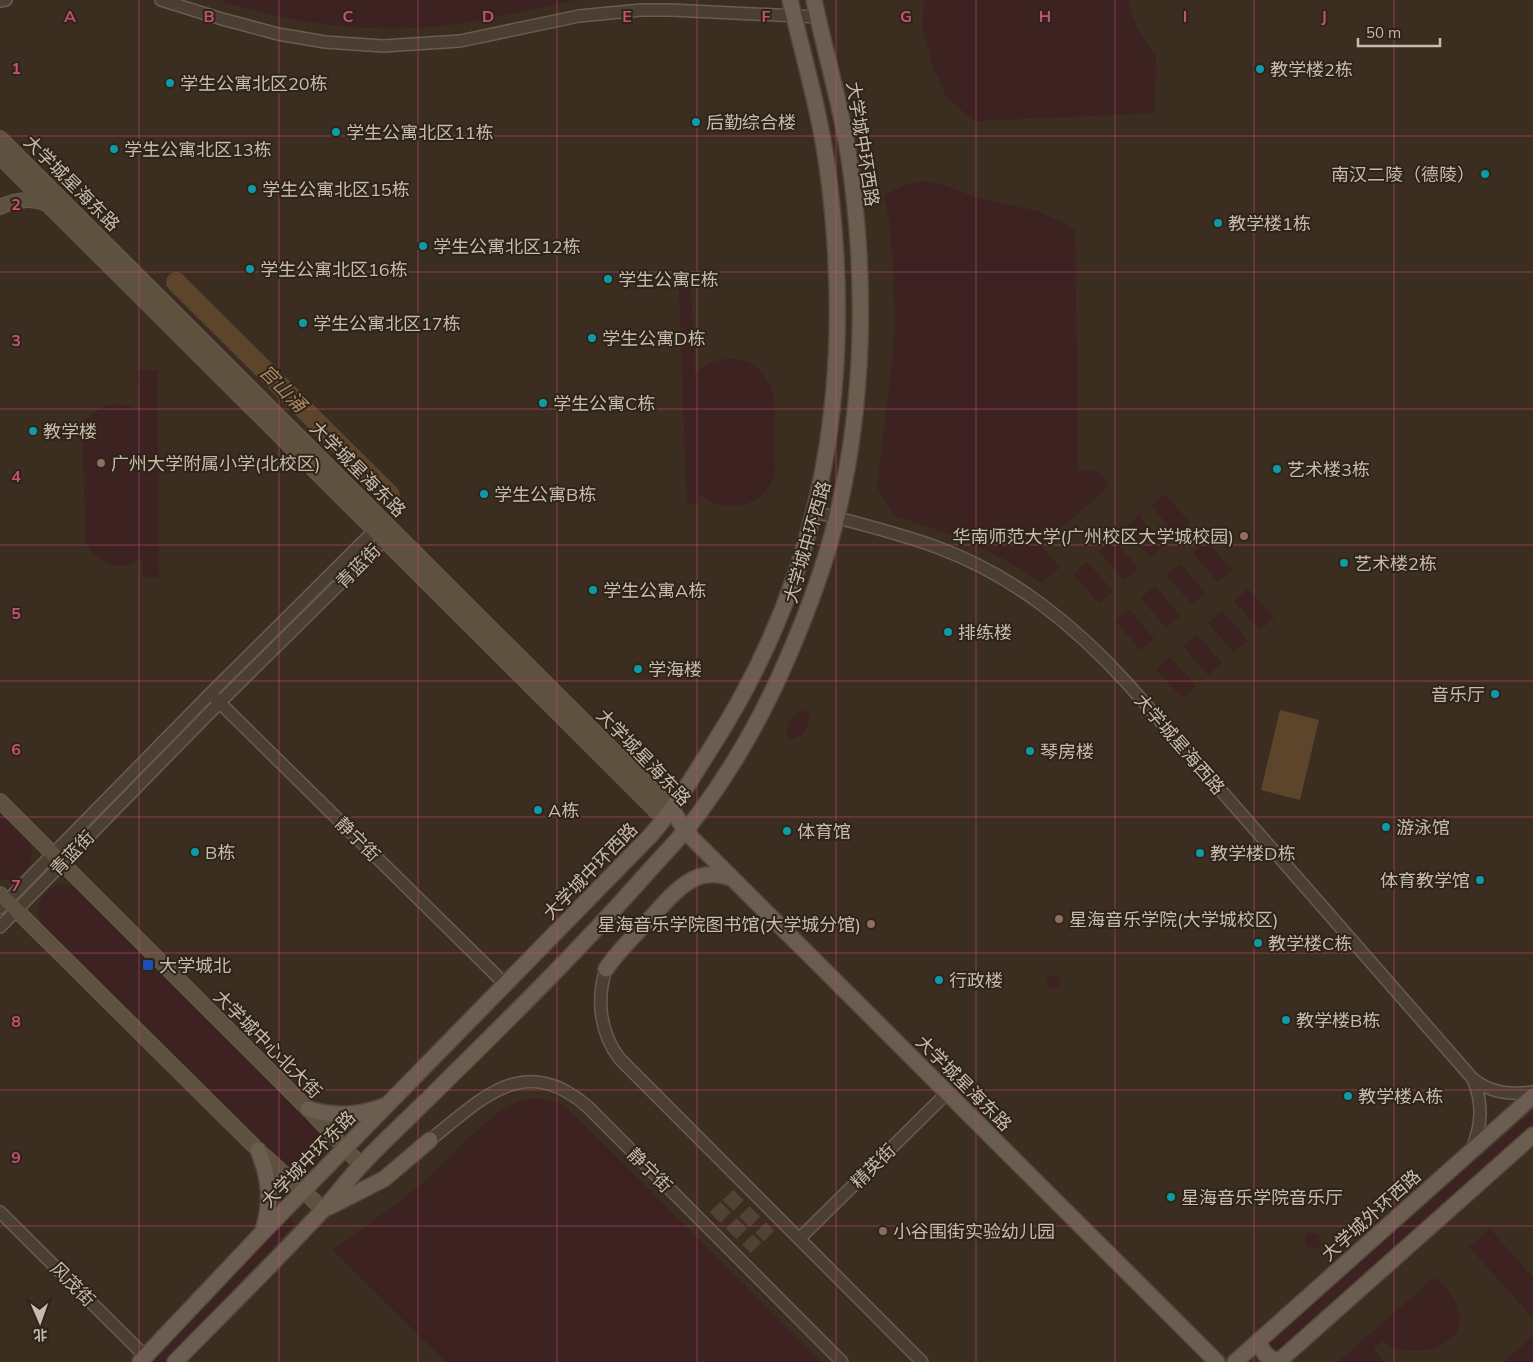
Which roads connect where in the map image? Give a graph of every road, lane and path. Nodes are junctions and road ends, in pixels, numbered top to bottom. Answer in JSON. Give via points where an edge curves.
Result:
{"nodes":[{"id":1,"x":6,"y":0,"type":"edge"},
{"id":2,"x":161,"y":0,"type":"edge"},
{"id":3,"x":790,"y":0,"type":"edge"},
{"id":4,"x":814,"y":0,"type":"edge"},
{"id":5,"x":0,"y":1,"type":"edge"},
{"id":6,"x":794,"y":16,"type":"junction"},
{"id":7,"x":818,"y":17,"type":"junction"},
{"id":8,"x":0,"y":138,"type":"edge"},
{"id":9,"x":0,"y":157,"type":"edge"},
{"id":10,"x":47,"y":204,"type":"junction"},
{"id":11,"x":0,"y":207,"type":"edge"},
{"id":12,"x":829,"y":436,"type":"junction"},
{"id":13,"x":852,"y":438,"type":"junction"},
{"id":14,"x":815,"y":512,"type":"junction"},
{"id":15,"x":836,"y":518,"type":"junction"},
{"id":16,"x":388,"y":526,"type":"junction"},
{"id":17,"x":379,"y":535,"type":"junction"},
{"id":18,"x":211,"y":693,"type":"junction"},
{"id":19,"x":220,"y":702,"type":"junction"},
{"id":20,"x":0,"y":801,"type":"edge"},
{"id":21,"x":668,"y":814,"type":"junction"},
{"id":22,"x":685,"y":831,"type":"junction"},
{"id":23,"x":58,"y":859,"type":"junction"},
{"id":24,"x":731,"y":878,"type":"junction"},
{"id":25,"x":6,"y":903,"type":"edge"},
{"id":26,"x":0,"y":927,"type":"edge"},
{"id":27,"x":606,"y":969,"type":"joint"},
{"id":28,"x":506,"y":985,"type":"junction"},
{"id":29,"x":1472,"y":1079,"type":"junction"},
{"id":30,"x":1533,"y":1092,"type":"edge"},
{"id":31,"x":947,"y":1093,"type":"junction"},
{"id":32,"x":1533,"y":1096,"type":"edge"},
{"id":33,"x":388,"y":1105,"type":"junction"},
{"id":34,"x":308,"y":1109,"type":"junction"},
{"id":35,"x":1533,"y":1135,"type":"edge"},
{"id":36,"x":430,"y":1140,"type":"joint"},
{"id":37,"x":345,"y":1149,"type":"junction"},
{"id":38,"x":258,"y":1150,"type":"junction"},
{"id":39,"x":1472,"y":1150,"type":"junction"},
{"id":40,"x":361,"y":1165,"type":"junction"},
{"id":41,"x":304,"y":1191,"type":"junction"},
{"id":42,"x":323,"y":1210,"type":"junction"},
{"id":43,"x":0,"y":1212,"type":"edge"},
{"id":44,"x":261,"y":1234,"type":"junction"},
{"id":45,"x":799,"y":1239,"type":"junction"},
{"id":46,"x":1258,"y":1341,"type":"junction"},
{"id":47,"x":143,"y":1359,"type":"edge"},
{"id":48,"x":175,"y":1362,"type":"edge"},
{"id":49,"x":842,"y":1362,"type":"edge"},
{"id":50,"x":922,"y":1362,"type":"edge"},
{"id":51,"x":1217,"y":1362,"type":"edge"},
{"id":52,"x":1235,"y":1362,"type":"edge"},
{"id":53,"x":1278,"y":1362,"type":"edge"}],
"edges":[{"from":1,"to":5,"type":"street"},
{"from":2,"to":6,"type":"street","via":[[278,34],[325,42],[383,46],[460,41],[579,16],[625,11]]},
{"from":3,"to":6,"type":"main road","name":"大学城中环西路"},
{"from":4,"to":7,"type":"main road","name":"大学城中环西路"},
{"from":6,"to":7,"type":"street"},
{"from":6,"to":12,"type":"main road","name":"大学城中环西路","via":[[822,134],[834,223],[837,315]]},
{"from":7,"to":13,"type":"main road","name":"大学城中环西路","via":[[839,103],[856,221],[860,308]]},
{"from":8,"to":16,"type":"main road","name":"大学城星海东路"},
{"from":9,"to":10,"type":"main road","name":"大学城星海东路"},
{"from":10,"to":11,"type":"main road","via":[[33,199]]},
{"from":10,"to":17,"type":"main road","name":"大学城星海东路"},
{"from":12,"to":13,"type":"main road"},
{"from":12,"to":14,"type":"main road","name":"大学城中环西路"},
{"from":13,"to":15,"type":"main road","name":"大学城中环西路"},
{"from":14,"to":15,"type":"street","name":"大学城星海西路"},
{"from":14,"to":21,"type":"main road","name":"大学城中环西路","via":[[792,586],[763,657],[730,719]]},
{"from":15,"to":22,"type":"main road","name":"大学城中环西路","via":[[814,594],[781,675],[728,770]]},
{"from":15,"to":29,"type":"street","name":"大学城星海西路","via":[[927,544],[975,564],[1024,591],[1079,633]]},
{"from":16,"to":17,"type":"street","name":"青蓝街"},
{"from":16,"to":21,"type":"main road","name":"大学城星海东路"},
{"from":17,"to":18,"type":"street","name":"青蓝街"},
{"from":17,"to":19,"type":"street","name":"青蓝街"},
{"from":17,"to":21,"type":"main road","name":"大学城星海东路"},
{"from":18,"to":19,"type":"street","name":"静宁街"},
{"from":18,"to":23,"type":"street","name":"青蓝街"},
{"from":19,"to":23,"type":"street","name":"青蓝街"},
{"from":19,"to":28,"type":"street","name":"静宁街"},
{"from":20,"to":23,"type":"main road","name":"大学城中心北大街"},
{"from":21,"to":22,"type":"main road","name":"大学城星海东路"},
{"from":21,"to":28,"type":"main road","name":"大学城中环西路"},
{"from":22,"to":24,"type":"main road","name":"大学城星海东路"},
{"from":22,"to":40,"type":"main road","name":"大学城中环西路","via":[[524,1004]]},
{"from":23,"to":25,"type":"street","name":"青蓝街"},
{"from":23,"to":34,"type":"main road","name":"大学城中心北大街"},
{"from":24,"to":27,"type":"main road","via":[[707,874],[683,885]]},
{"from":24,"to":31,"type":"main road","name":"大学城星海东路"},
{"from":25,"to":26,"type":"street","name":"青蓝街"},
{"from":25,"to":38,"type":"main road"},
{"from":27,"to":45,"type":"street","via":[[602,982],[602,1013],[606,1034],[615,1052]]},
{"from":28,"to":33,"type":"main road","name":"大学城中环东路"},
{"from":29,"to":30,"type":"street","name":"大学城星海西路","via":[[1497,1092]]},
{"from":29,"to":39,"type":"street","name":"大学城星海西路","via":[[1481,1110]]},
{"from":31,"to":45,"type":"street","name":"精英街"},
{"from":31,"to":51,"type":"main road","name":"大学城星海东路"},
{"from":32,"to":39,"type":"main road","name":"大学城外环西路"},
{"from":33,"to":34,"type":"main road","via":[[342,1116]]},
{"from":33,"to":37,"type":"main road","name":"大学城中环东路"},
{"from":34,"to":37,"type":"main road","name":"大学城中心北大街"},
{"from":35,"to":53,"type":"main road"},
{"from":36,"to":42,"type":"main road","via":[[384,1179]]},
{"from":36,"to":49,"type":"street","name":"静宁街","via":[[502,1087],[541,1082],[564,1089],[588,1108]]},
{"from":37,"to":40,"type":"main road","name":"大学城中心北大街"},
{"from":37,"to":41,"type":"main road","name":"大学城中环东路"},
{"from":38,"to":41,"type":"main road"},
{"from":38,"to":44,"type":"main road","via":[[269,1188],[268,1213]]},
{"from":39,"to":46,"type":"main road","name":"大学城外环西路"},
{"from":40,"to":42,"type":"main road"},
{"from":41,"to":42,"type":"main road"},
{"from":41,"to":44,"type":"main road","name":"大学城中环东路"},
{"from":42,"to":48,"type":"main road"},
{"from":43,"to":47,"type":"street","name":"风茂街"},
{"from":44,"to":47,"type":"main road","name":"大学城中环东路"},
{"from":45,"to":50,"type":"street"},
{"from":46,"to":52,"type":"main road","name":"大学城外环西路"},
{"from":46,"to":53,"type":"main road","via":[[1266,1354]]}]}
